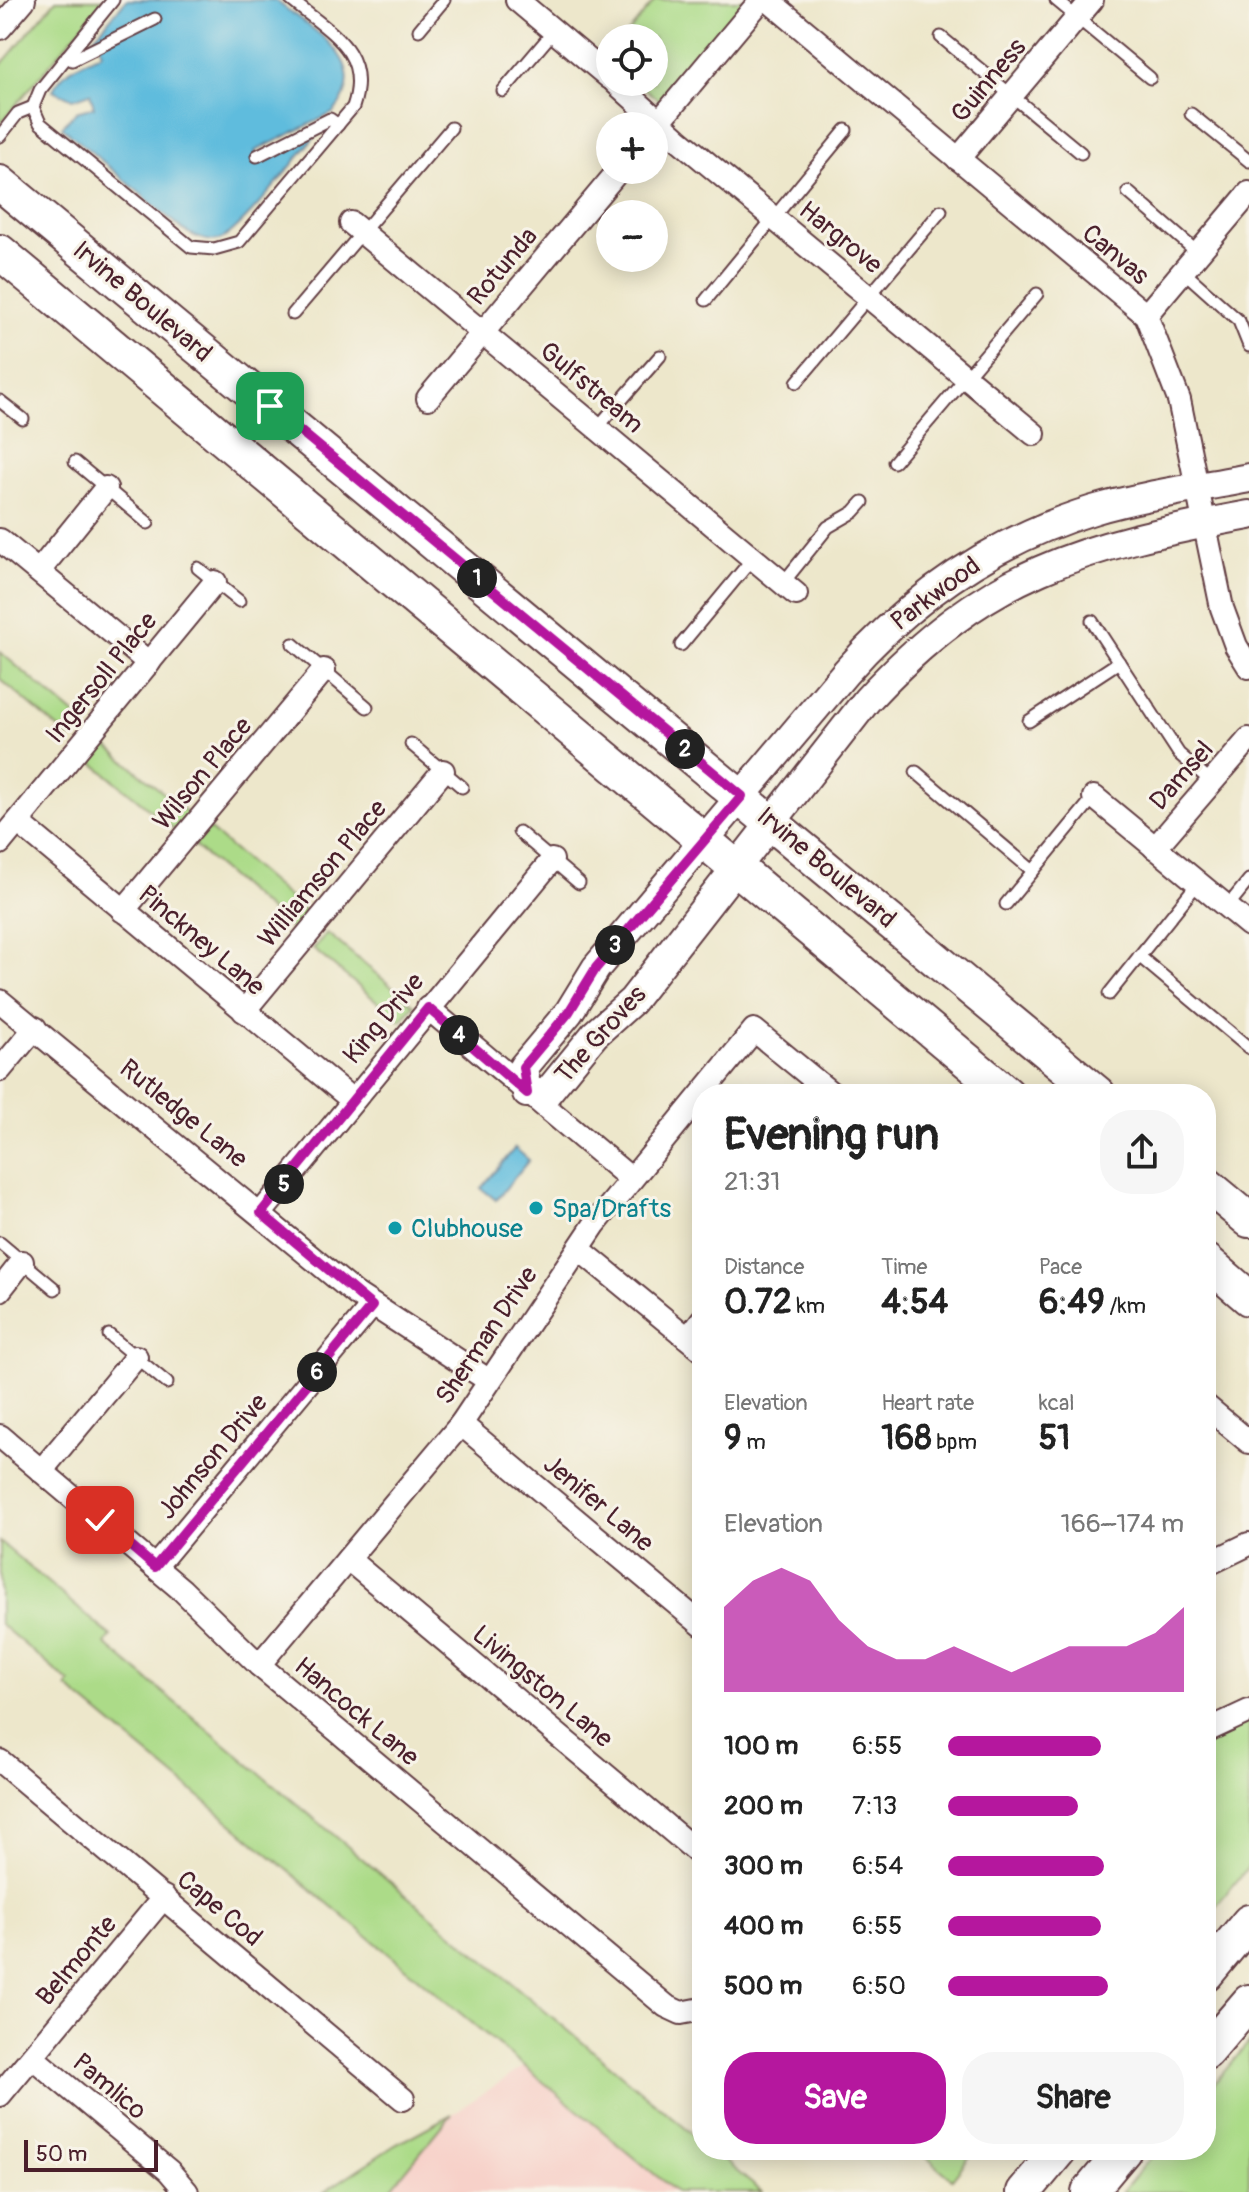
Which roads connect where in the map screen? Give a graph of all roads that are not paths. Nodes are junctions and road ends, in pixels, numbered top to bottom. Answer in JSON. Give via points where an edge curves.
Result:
{"nodes":[{"id":1,"x":24,"y":0,"type":"edge"},
{"id":2,"x":113,"y":0,"type":"edge"},
{"id":3,"x":291,"y":0,"type":"edge"},
{"id":4,"x":444,"y":0,"type":"edge"},
{"id":5,"x":517,"y":0,"type":"edge"},
{"id":6,"x":761,"y":0,"type":"edge"},
{"id":7,"x":768,"y":0,"type":"edge"},
{"id":8,"x":1056,"y":0,"type":"edge"},
{"id":9,"x":1092,"y":0,"type":"edge"},
{"id":10,"x":1077,"y":18,"type":"junction"},
{"id":11,"x":155,"y":19,"type":"dead end"},
{"id":12,"x":0,"y":28,"type":"edge"},
{"id":13,"x":419,"y":30,"type":"dead end"},
{"id":14,"x":554,"y":31,"type":"junction"},
{"id":15,"x":941,"y":37,"type":"dead end"},
{"id":16,"x":67,"y":56,"type":"junction"},
{"id":17,"x":596,"y":66,"type":"edge"},
{"id":18,"x":1150,"y":78,"type":"dead end"},
{"id":19,"x":503,"y":91,"type":"dead end"},
{"id":20,"x":1013,"y":95,"type":"junction"},
{"id":21,"x":629,"y":96,"type":"edge"},
{"id":22,"x":33,"y":107,"type":"junction"},
{"id":23,"x":644,"y":112,"type":"edge"},
{"id":24,"x":668,"y":112,"type":"edge"},
{"id":25,"x":1191,"y":114,"type":"dead end"},
{"id":26,"x":338,"y":125,"type":"junction"},
{"id":27,"x":451,"y":128,"type":"dead end"},
{"id":28,"x":846,"y":130,"type":"dead end"},
{"id":29,"x":668,"y":134,"type":"edge"},
{"id":30,"x":0,"y":136,"type":"edge"},
{"id":31,"x":1081,"y":153,"type":"dead end"},
{"id":32,"x":257,"y":156,"type":"dead end"},
{"id":33,"x":958,"y":159,"type":"junction"},
{"id":34,"x":1249,"y":161,"type":"edge"},
{"id":35,"x":0,"y":183,"type":"edge"},
{"id":36,"x":607,"y":184,"type":"edge"},
{"id":37,"x":1128,"y":192,"type":"dead end"},
{"id":38,"x":1249,"y":193,"type":"edge"},
{"id":39,"x":941,"y":211,"type":"dead end"},
{"id":40,"x":772,"y":217,"type":"junction"},
{"id":41,"x":357,"y":227,"type":"junction"},
{"id":42,"x":0,"y":252,"type":"edge"},
{"id":43,"x":1198,"y":253,"type":"junction"},
{"id":44,"x":1183,"y":271,"type":"junction"},
{"id":45,"x":1037,"y":294,"type":"dead end"},
{"id":46,"x":870,"y":297,"type":"junction"},
{"id":47,"x":706,"y":300,"type":"dead end"},
{"id":48,"x":293,"y":314,"type":"dead end"},
{"id":49,"x":1146,"y":315,"type":"junction"},
{"id":50,"x":483,"y":332,"type":"junction"},
{"id":51,"x":1249,"y":346,"type":"edge"},
{"id":52,"x":660,"y":356,"type":"dead end"},
{"id":53,"x":966,"y":377,"type":"junction"},
{"id":54,"x":797,"y":382,"type":"dead end"},
{"id":55,"x":428,"y":398,"type":"dead end"},
{"id":56,"x":0,"y":401,"type":"edge"},
{"id":57,"x":23,"y":419,"type":"dead end"},
{"id":58,"x":597,"y":428,"type":"junction"},
{"id":59,"x":1034,"y":434,"type":"dead end"},
{"id":60,"x":75,"y":462,"type":"dead end"},
{"id":61,"x":894,"y":462,"type":"dead end"},
{"id":62,"x":1249,"y":478,"type":"edge"},
{"id":63,"x":106,"y":488,"type":"junction"},
{"id":64,"x":1198,"y":488,"type":"junction"},
{"id":65,"x":863,"y":502,"type":"dead end"},
{"id":66,"x":1249,"y":515,"type":"edge"},
{"id":67,"x":148,"y":523,"type":"dead end"},
{"id":68,"x":1205,"y":523,"type":"junction"},
{"id":69,"x":0,"y":540,"type":"edge"},
{"id":70,"x":753,"y":558,"type":"junction"},
{"id":71,"x":39,"y":571,"type":"junction"},
{"id":72,"x":206,"y":575,"type":"joint"},
{"id":73,"x":789,"y":588,"type":"joint"},
{"id":74,"x":239,"y":601,"type":"dead end"},
{"id":75,"x":1092,"y":621,"type":"dead end"},
{"id":76,"x":293,"y":644,"type":"dead end"},
{"id":77,"x":681,"y":645,"type":"dead end"},
{"id":78,"x":1119,"y":662,"type":"junction"},
{"id":79,"x":149,"y":663,"type":"junction"},
{"id":80,"x":1249,"y":667,"type":"edge"},
{"id":81,"x":324,"y":670,"type":"junction"},
{"id":82,"x":367,"y":707,"type":"dead end"},
{"id":83,"x":1029,"y":721,"type":"dead end"},
{"id":84,"x":1249,"y":739,"type":"edge"},
{"id":85,"x":411,"y":744,"type":"dead end"},
{"id":86,"x":443,"y":771,"type":"junction"},
{"id":87,"x":916,"y":772,"type":"dead end"},
{"id":88,"x":1212,"y":782,"type":"junction"},
{"id":89,"x":462,"y":787,"type":"dead end"},
{"id":90,"x":742,"y":796,"type":"junction"},
{"id":91,"x":1094,"y":797,"type":"joint"},
{"id":92,"x":773,"y":821,"type":"junction"},
{"id":93,"x":18,"y":822,"type":"junction"},
{"id":94,"x":519,"y":832,"type":"dead end"},
{"id":95,"x":705,"y":839,"type":"junction"},
{"id":96,"x":0,"y":843,"type":"edge"},
{"id":97,"x":1155,"y":848,"type":"junction"},
{"id":98,"x":552,"y":860,"type":"junction"},
{"id":99,"x":737,"y":867,"type":"junction"},
{"id":100,"x":1033,"y":871,"type":"junction"},
{"id":101,"x":1249,"y":880,"type":"edge"},
{"id":102,"x":579,"y":883,"type":"dead end"},
{"id":103,"x":1197,"y":884,"type":"junction"},
{"id":104,"x":1006,"y":904,"type":"dead end"},
{"id":105,"x":1227,"y":907,"type":"junction"},
{"id":106,"x":123,"y":911,"type":"junction"},
{"id":107,"x":1249,"y":925,"type":"edge"},
{"id":108,"x":1139,"y":956,"type":"junction"},
{"id":109,"x":1109,"y":994,"type":"dead end"},
{"id":110,"x":0,"y":1001,"type":"edge"},
{"id":111,"x":428,"y":1008,"type":"junction"},
{"id":112,"x":244,"y":1011,"type":"junction"},
{"id":113,"x":35,"y":1028,"type":"junction"},
{"id":114,"x":1249,"y":1048,"type":"edge"},
{"id":115,"x":0,"y":1070,"type":"edge"},
{"id":116,"x":709,"y":1084,"type":"edge"},
{"id":117,"x":820,"y":1084,"type":"edge"},
{"id":118,"x":995,"y":1084,"type":"edge"},
{"id":119,"x":1086,"y":1084,"type":"edge"},
{"id":120,"x":527,"y":1093,"type":"junction"},
{"id":121,"x":351,"y":1099,"type":"junction"},
{"id":122,"x":692,"y":1105,"type":"edge"},
{"id":123,"x":631,"y":1179,"type":"junction"},
{"id":124,"x":1216,"y":1192,"type":"edge"},
{"id":125,"x":261,"y":1213,"type":"junction"},
{"id":126,"x":1249,"y":1220,"type":"edge"},
{"id":127,"x":0,"y":1243,"type":"edge"},
{"id":128,"x":579,"y":1249,"type":"junction"},
{"id":129,"x":22,"y":1262,"type":"junction"},
{"id":130,"x":1216,"y":1270,"type":"edge"},
{"id":131,"x":55,"y":1289,"type":"dead end"},
{"id":132,"x":0,"y":1290,"type":"edge"},
{"id":133,"x":1249,"y":1298,"type":"edge"},
{"id":134,"x":372,"y":1306,"type":"junction"},
{"id":135,"x":109,"y":1335,"type":"dead end"},
{"id":136,"x":692,"y":1342,"type":"edge"},
{"id":137,"x":136,"y":1357,"type":"junction"},
{"id":138,"x":488,"y":1380,"type":"junction"},
{"id":139,"x":167,"y":1383,"type":"dead end"},
{"id":140,"x":1216,"y":1414,"type":"edge"},
{"id":141,"x":461,"y":1424,"type":"junction"},
{"id":142,"x":0,"y":1436,"type":"edge"},
{"id":143,"x":1249,"y":1442,"type":"edge"},
{"id":144,"x":41,"y":1471,"type":"junction"},
{"id":145,"x":1249,"y":1544,"type":"edge"},
{"id":146,"x":348,"y":1559,"type":"junction"},
{"id":147,"x":1216,"y":1560,"type":"edge"},
{"id":148,"x":155,"y":1567,"type":"junction"},
{"id":149,"x":692,"y":1617,"type":"edge"},
{"id":150,"x":259,"y":1665,"type":"junction"},
{"id":151,"x":1249,"y":1711,"type":"edge"},
{"id":152,"x":1216,"y":1726,"type":"edge"},
{"id":153,"x":1,"y":1764,"type":"edge"},
{"id":154,"x":692,"y":1848,"type":"edge"},
{"id":155,"x":164,"y":1897,"type":"junction"},
{"id":156,"x":1249,"y":1922,"type":"edge"},
{"id":157,"x":1216,"y":1962,"type":"edge"},
{"id":158,"x":1249,"y":2002,"type":"edge"},
{"id":159,"x":692,"y":2011,"type":"edge"},
{"id":160,"x":1216,"y":2040,"type":"edge"},
{"id":161,"x":32,"y":2057,"type":"junction"},
{"id":162,"x":0,"y":2095,"type":"edge"},
{"id":163,"x":403,"y":2099,"type":"dead end"},
{"id":164,"x":1051,"y":2160,"type":"edge"},
{"id":165,"x":1116,"y":2160,"type":"edge"},
{"id":166,"x":187,"y":2192,"type":"edge"},
{"id":167,"x":1024,"y":2192,"type":"edge"},
{"id":168,"x":1089,"y":2192,"type":"edge"}],
"edges":[{"from":1,"to":12,"type":"street"},
{"from":2,"to":16,"type":"lane"},
{"from":3,"to":26,"type":"lane","via":[[351,51],[359,72],[353,107]]},
{"from":4,"to":13,"type":"lane"},
{"from":5,"to":14,"type":"street"},
{"from":6,"to":24,"type":"street"},
{"from":7,"to":33,"type":"street","name":"Canvas"},
{"from":8,"to":10,"type":"lane"},
{"from":9,"to":10,"type":"street","name":"Guinness"},
{"from":10,"to":18,"type":"lane"},
{"from":10,"to":20,"type":"street","name":"Guinness"},
{"from":11,"to":16,"type":"lane","via":[[72,60]]},
{"from":14,"to":17,"type":"street"},
{"from":14,"to":19,"type":"lane"},
{"from":15,"to":20,"type":"lane"},
{"from":16,"to":22,"type":"lane"},
{"from":20,"to":31,"type":"lane"},
{"from":20,"to":33,"type":"street","name":"Guinness"},
{"from":21,"to":23,"type":"street","name":"Hargrove"},
{"from":22,"to":26,"type":"lane","via":[[40,123],[191,247],[214,249],[239,242]]},
{"from":22,"to":30,"type":"lane","via":[[18,113]]},
{"from":25,"to":34,"type":"lane"},
{"from":26,"to":32,"type":"lane","via":[[330,119]]},
{"from":27,"to":41,"type":"lane"},
{"from":28,"to":40,"type":"lane"},
{"from":29,"to":40,"type":"street","name":"Hargrove"},
{"from":33,"to":49,"type":"street","name":"Canvas"},
{"from":35,"to":90,"type":"main road","name":"Irvine Boulevard"},
{"from":36,"to":50,"type":"street","name":"Rotunda"},
{"from":37,"to":43,"type":"lane"},
{"from":38,"to":43,"type":"street"},
{"from":39,"to":46,"type":"lane"},
{"from":40,"to":46,"type":"street","name":"Hargrove"},
{"from":40,"to":47,"type":"lane"},
{"from":41,"to":48,"type":"lane"},
{"from":41,"to":50,"type":"street","name":"Gulfstream"},
{"from":42,"to":95,"type":"main road","name":"Irvine Boulevard"},
{"from":43,"to":44,"type":"street"},
{"from":44,"to":49,"type":"street"},
{"from":44,"to":51,"type":"lane","via":[[1239,321]]},
{"from":45,"to":53,"type":"lane"},
{"from":46,"to":53,"type":"street","name":"Hargrove"},
{"from":46,"to":54,"type":"lane"},
{"from":49,"to":64,"type":"street","name":"Canvas","via":[[1179,400]]},
{"from":50,"to":55,"type":"street","name":"Rotunda"},
{"from":50,"to":58,"type":"street","name":"Gulfstream"},
{"from":52,"to":58,"type":"lane"},
{"from":53,"to":59,"type":"street","name":"Hargrove"},
{"from":53,"to":61,"type":"lane"},
{"from":56,"to":57,"type":"lane"},
{"from":58,"to":70,"type":"street","name":"Gulfstream"},
{"from":60,"to":63,"type":"lane"},
{"from":62,"to":64,"type":"street","name":"Parkwood"},
{"from":63,"to":67,"type":"lane"},
{"from":63,"to":71,"type":"street"},
{"from":64,"to":68,"type":"street","name":"Canvas"},
{"from":64,"to":90,"type":"street","name":"Parkwood","via":[[1092,510],[1036,530],[924,596],[875,639]]},
{"from":65,"to":73,"type":"lane","via":[[828,527]]},
{"from":66,"to":68,"type":"street","name":"Parkwood"},
{"from":68,"to":80,"type":"street","name":"Canvas","via":[[1222,608]]},
{"from":68,"to":92,"type":"street","name":"Parkwood","via":[[1128,540],[1038,569],[948,622],[867,700]]},
{"from":69,"to":71,"type":"street"},
{"from":70,"to":73,"type":"street","name":"Gulfstream"},
{"from":70,"to":77,"type":"lane"},
{"from":71,"to":79,"type":"street"},
{"from":72,"to":74,"type":"lane"},
{"from":72,"to":79,"type":"street","name":"Ingersoll Place"},
{"from":75,"to":78,"type":"lane"},
{"from":76,"to":81,"type":"lane"},
{"from":78,"to":83,"type":"lane"},
{"from":78,"to":88,"type":"lane","via":[[1179,754]]},
{"from":79,"to":93,"type":"street","name":"Ingersoll Place"},
{"from":81,"to":82,"type":"lane"},
{"from":81,"to":106,"type":"street","name":"Wilson Place"},
{"from":84,"to":88,"type":"street","name":"Damsel"},
{"from":85,"to":86,"type":"lane"},
{"from":86,"to":89,"type":"lane"},
{"from":86,"to":112,"type":"street","name":"Williamson Place"},
{"from":87,"to":100,"type":"lane"},
{"from":88,"to":97,"type":"street","name":"Damsel"},
{"from":90,"to":92,"type":"main road","name":"Irvine Boulevard"},
{"from":90,"to":95,"type":"street","name":"Parkwood"},
{"from":91,"to":97,"type":"street"},
{"from":91,"to":100,"type":"lane"},
{"from":92,"to":99,"type":"street","name":"The Groves"},
{"from":92,"to":119,"type":"main road","name":"Irvine Boulevard"},
{"from":93,"to":96,"type":"street","name":"Ingersoll Place"},
{"from":93,"to":106,"type":"street","name":"Pinckney Lane"},
{"from":94,"to":98,"type":"lane"},
{"from":95,"to":99,"type":"main road","name":"Irvine Boulevard"},
{"from":95,"to":120,"type":"street","name":"The Groves","via":[[596,968],[569,1012],[523,1067]]},
{"from":97,"to":103,"type":"street"},
{"from":98,"to":102,"type":"lane"},
{"from":98,"to":111,"type":"street","name":"King Drive"},
{"from":99,"to":118,"type":"main road","name":"Irvine Boulevard"},
{"from":99,"to":120,"type":"street","name":"The Groves","via":[[632,1001],[595,1034],[547,1093]]},
{"from":100,"to":104,"type":"lane"},
{"from":101,"to":105,"type":"lane"},
{"from":103,"to":105,"type":"street"},
{"from":103,"to":108,"type":"lane"},
{"from":105,"to":107,"type":"street"},
{"from":106,"to":112,"type":"street","name":"Pinckney Lane"},
{"from":108,"to":109,"type":"lane"},
{"from":108,"to":114,"type":"lane"},
{"from":110,"to":113,"type":"street","name":"Rutledge Lane"},
{"from":111,"to":120,"type":"street"},
{"from":111,"to":121,"type":"street","name":"King Drive"},
{"from":112,"to":121,"type":"street","name":"Pinckney Lane"},
{"from":113,"to":115,"type":"street"},
{"from":113,"to":125,"type":"street","name":"Rutledge Lane"},
{"from":116,"to":117,"type":"street","name":"Sherman Drive","via":[[754,1030]]},
{"from":120,"to":123,"type":"street"},
{"from":121,"to":125,"type":"street","name":"King Drive"},
{"from":122,"to":123,"type":"street","name":"Sherman Drive"},
{"from":123,"to":128,"type":"street","name":"Sherman Drive"},
{"from":124,"to":126,"type":"main road"},
{"from":125,"to":134,"type":"street","name":"Rutledge Lane"},
{"from":127,"to":129,"type":"lane"},
{"from":128,"to":136,"type":"street"},
{"from":128,"to":138,"type":"street","name":"Sherman Drive"},
{"from":129,"to":131,"type":"lane"},
{"from":129,"to":132,"type":"street"},
{"from":130,"to":133,"type":"main road"},
{"from":134,"to":138,"type":"street","name":"Rutledge Lane"},
{"from":134,"to":148,"type":"street","name":"Johnson Drive"},
{"from":135,"to":137,"type":"lane"},
{"from":137,"to":139,"type":"lane"},
{"from":137,"to":144,"type":"street"},
{"from":138,"to":141,"type":"street","name":"Sherman Drive"},
{"from":140,"to":143,"type":"street"},
{"from":141,"to":146,"type":"street","name":"Sherman Drive"},
{"from":141,"to":149,"type":"street","name":"Jenifer Lane"},
{"from":142,"to":144,"type":"street","name":"Hancock Lane"},
{"from":144,"to":148,"type":"street","name":"Hancock Lane"},
{"from":145,"to":147,"type":"street"},
{"from":146,"to":150,"type":"street","name":"Sherman Drive"},
{"from":146,"to":154,"type":"street","name":"Livingston Lane"},
{"from":148,"to":150,"type":"street","name":"Hancock Lane"},
{"from":150,"to":159,"type":"street","name":"Hancock Lane","via":[[666,2006]]},
{"from":151,"to":152,"type":"street"},
{"from":153,"to":155,"type":"street","name":"Cape Cod"},
{"from":155,"to":161,"type":"street","name":"Belmonte"},
{"from":155,"to":163,"type":"street","name":"Cape Cod"},
{"from":156,"to":157,"type":"main road"},
{"from":158,"to":160,"type":"main road"},
{"from":161,"to":162,"type":"street","name":"Belmonte"},
{"from":161,"to":166,"type":"street","name":"Pamlico","via":[[169,2171]]},
{"from":164,"to":167,"type":"main road"},
{"from":165,"to":168,"type":"main road"}]}
